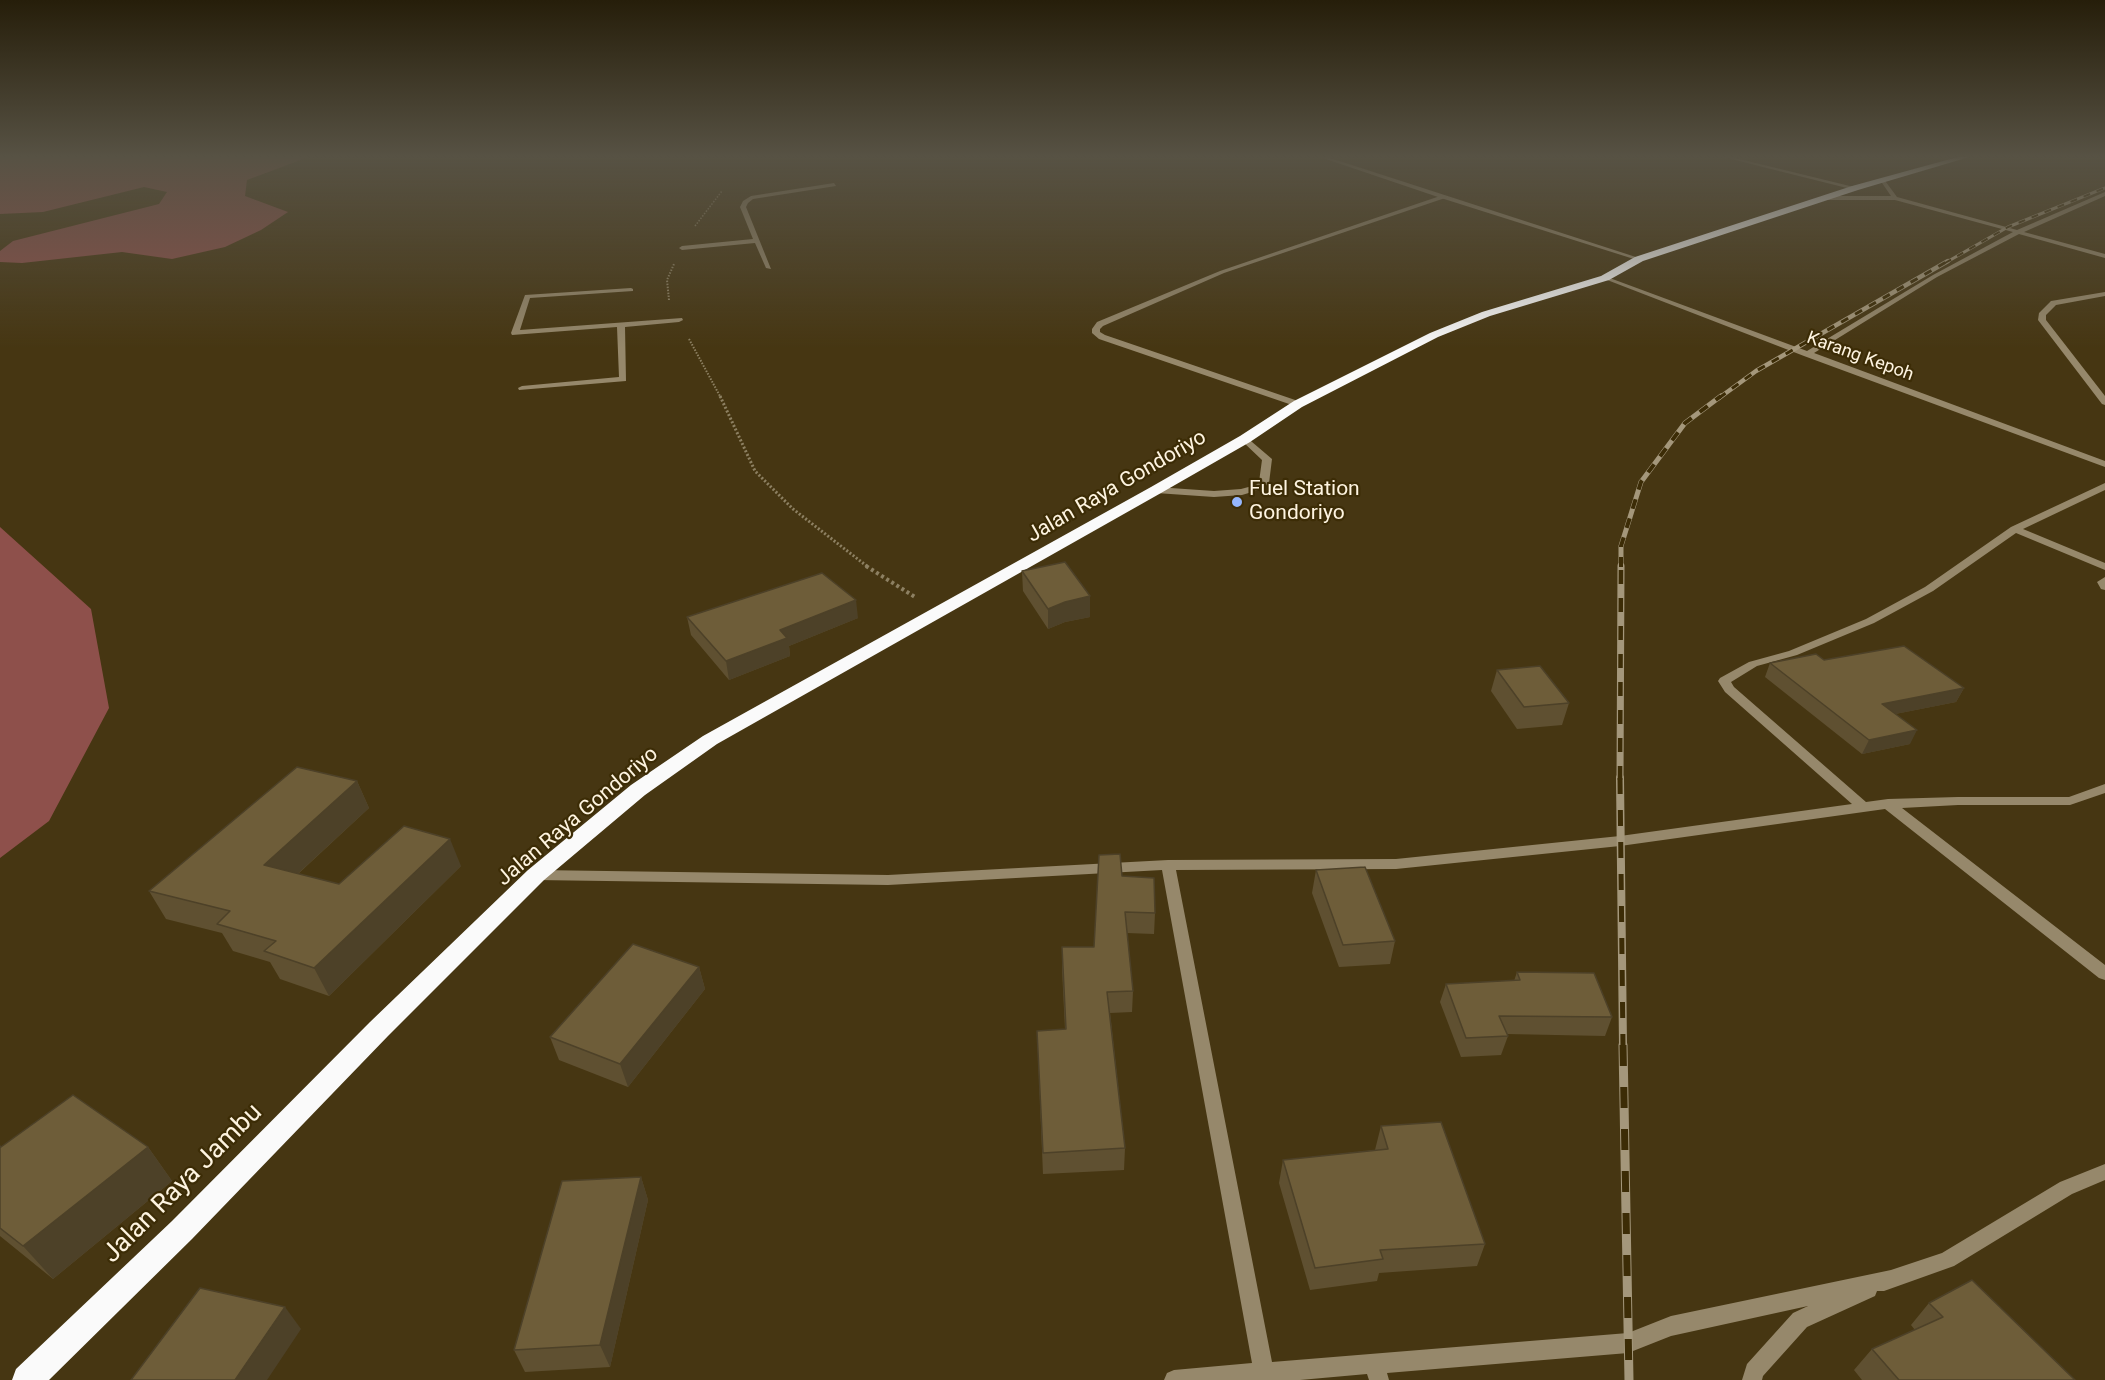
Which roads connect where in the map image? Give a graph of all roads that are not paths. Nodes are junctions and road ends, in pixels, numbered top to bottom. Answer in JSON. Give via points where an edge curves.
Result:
{"nodes":[{"id":1,"x":748,"y":219,"type":"edge"},
{"id":2,"x":1377,"y":219,"type":"edge"},
{"id":3,"x":1514,"y":219,"type":"edge"},
{"id":4,"x":1760,"y":219,"type":"edge"},
{"id":5,"x":1976,"y":219,"type":"edge"},
{"id":6,"x":2047,"y":219,"type":"edge"},
{"id":7,"x":2020,"y":231,"type":"junction"},
{"id":8,"x":756,"y":241,"type":"junction"},
{"id":9,"x":682,"y":248,"type":"road end"},
{"id":10,"x":2105,"y":256,"type":"edge"},
{"id":11,"x":1639,"y":259,"type":"junction"},
{"id":12,"x":769,"y":268,"type":"dead end"},
{"id":13,"x":1605,"y":278,"type":"junction"},
{"id":14,"x":632,"y":290,"type":"dead end"},
{"id":15,"x":2105,"y":294,"type":"edge"},
{"id":16,"x":679,"y":320,"type":"road end"},
{"id":17,"x":621,"y":325,"type":"junction"},
{"id":18,"x":1807,"y":354,"type":"junction"},
{"id":19,"x":522,"y":388,"type":"dead end"},
{"id":20,"x":2094,"y":389,"type":"junction"},
{"id":21,"x":2105,"y":391,"type":"edge"},
{"id":22,"x":2105,"y":402,"type":"edge"},
{"id":23,"x":1298,"y":404,"type":"junction"},
{"id":24,"x":1245,"y":439,"type":"junction"},
{"id":25,"x":2105,"y":464,"type":"edge"},
{"id":26,"x":2105,"y":486,"type":"edge"},
{"id":27,"x":1156,"y":490,"type":"junction"},
{"id":28,"x":2014,"y":529,"type":"junction"},
{"id":29,"x":2105,"y":567,"type":"edge"},
{"id":30,"x":2105,"y":580,"type":"edge"},
{"id":31,"x":2105,"y":587,"type":"edge"},
{"id":32,"x":2105,"y":788,"type":"edge"},
{"id":33,"x":1888,"y":804,"type":"junction"},
{"id":34,"x":1864,"y":808,"type":"junction"},
{"id":35,"x":1168,"y":865,"type":"junction"},
{"id":36,"x":536,"y":875,"type":"junction"},
{"id":37,"x":2105,"y":974,"type":"edge"},
{"id":38,"x":379,"y":1029,"type":"joint"},
{"id":39,"x":2105,"y":1172,"type":"edge"},
{"id":40,"x":1890,"y":1279,"type":"junction"},
{"id":41,"x":1264,"y":1371,"type":"junction"},
{"id":42,"x":1376,"y":1371,"type":"edge"},
{"id":43,"x":27,"y":1380,"type":"edge"},
{"id":44,"x":1174,"y":1380,"type":"edge"},
{"id":45,"x":1752,"y":1380,"type":"edge"}],
"edges":[{"from":1,"to":8,"type":"street"},
{"from":2,"to":23,"type":"street","via":[[1222,272],[1096,328],[1102,337]]},
{"from":3,"to":11,"type":"street"},
{"from":4,"to":11,"type":"highway","name":"Jalan Raya Gondoriyo"},
{"from":5,"to":7,"type":"street"},
{"from":6,"to":7,"type":"street"},
{"from":7,"to":10,"type":"street"},
{"from":7,"to":18,"type":"street","via":[[1935,276]]},
{"from":8,"to":9,"type":"street"},
{"from":8,"to":12,"type":"street"},
{"from":11,"to":13,"type":"highway","name":"Jalan Raya Gondoriyo"},
{"from":13,"to":18,"type":"street","name":"Karang Kepoh"},
{"from":13,"to":23,"type":"highway","name":"Jalan Raya Gondoriyo","via":[[1486,314],[1434,335]]},
{"from":14,"to":17,"type":"street","via":[[527,296],[514,333]]},
{"from":15,"to":20,"type":"street","via":[[2054,303],[2042,315]]},
{"from":16,"to":17,"type":"street"},
{"from":17,"to":19,"type":"street","via":[[623,379]]},
{"from":18,"to":25,"type":"street","name":"Karang Kepoh"},
{"from":20,"to":21,"type":"street"},
{"from":20,"to":22,"type":"street"},
{"from":23,"to":24,"type":"highway","name":"Jalan Raya Gondoriyo"},
{"from":24,"to":27,"type":"highway","name":"Jalan Raya Gondoriyo"},
{"from":24,"to":27,"type":"street","via":[[1267,459],[1264,483],[1259,487],[1214,494]]},
{"from":26,"to":28,"type":"street"},
{"from":27,"to":36,"type":"highway","name":"Jalan Raya Gondoriyo","via":[[710,740],[638,790]]},
{"from":28,"to":29,"type":"street"},
{"from":28,"to":34,"type":"street","via":[[1929,589],[1870,621],[1793,653],[1754,664],[1724,681]]},
{"from":30,"to":31,"type":"street"},
{"from":32,"to":33,"type":"street","via":[[2070,801]]},
{"from":33,"to":34,"type":"street"},
{"from":33,"to":37,"type":"street"},
{"from":34,"to":35,"type":"street","via":[[1620,841],[1396,864]]},
{"from":35,"to":36,"type":"street","via":[[888,880]]},
{"from":35,"to":41,"type":"street"},
{"from":36,"to":38,"type":"highway","name":"Jalan Raya Gondoriyo"},
{"from":38,"to":43,"type":"highway","name":"Jalan Raya Jambu","via":[[182,1230]]},
{"from":39,"to":40,"type":"street","via":[[2066,1188],[1947,1260]]},
{"from":40,"to":42,"type":"street","via":[[1671,1326],[1628,1343]]},
{"from":40,"to":45,"type":"street","via":[[1800,1320],[1754,1371]]},
{"from":41,"to":42,"type":"street"},
{"from":41,"to":44,"type":"street"}]}
